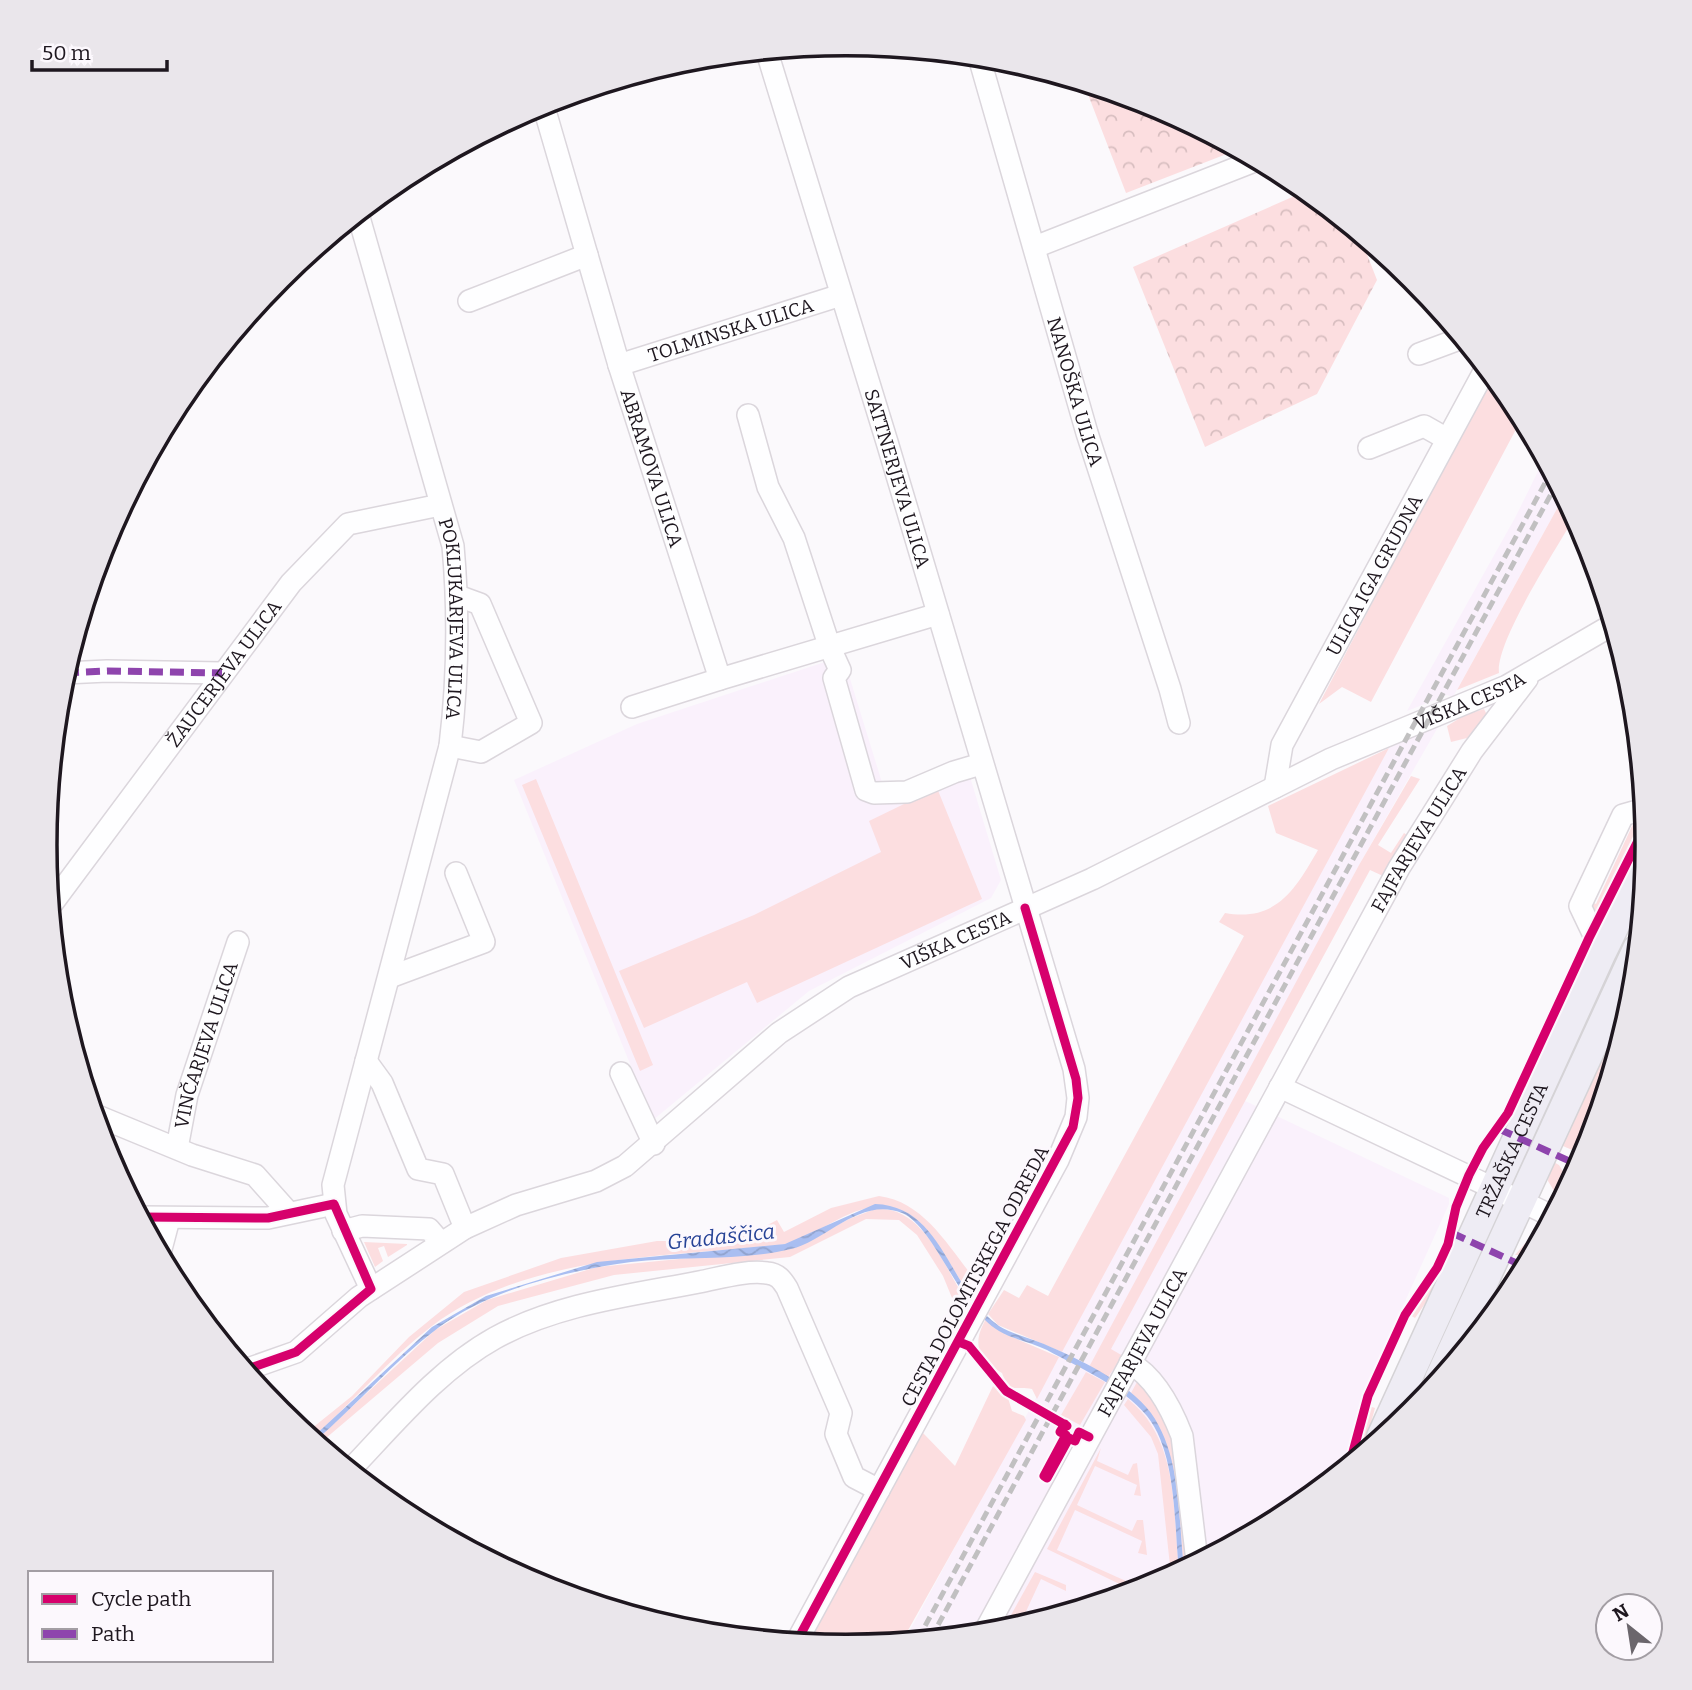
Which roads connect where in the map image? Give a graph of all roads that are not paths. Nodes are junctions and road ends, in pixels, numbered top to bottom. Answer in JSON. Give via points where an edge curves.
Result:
{"nodes":[{"id":1,"x":770,"y":60,"type":"edge"},
{"id":2,"x":982,"y":68,"type":"edge"},
{"id":3,"x":546,"y":115,"type":"edge"},
{"id":4,"x":1245,"y":165,"type":"edge"},
{"id":5,"x":361,"y":223,"type":"edge"},
{"id":6,"x":1035,"y":247,"type":"junction"},
{"id":7,"x":587,"y":255,"type":"junction"},
{"id":8,"x":841,"y":295,"type":"junction"},
{"id":9,"x":469,"y":302,"type":"dead end"},
{"id":10,"x":1453,"y":341,"type":"edge"},
{"id":11,"x":1419,"y":354,"type":"dead end"},
{"id":12,"x":619,"y":365,"type":"junction"},
{"id":13,"x":1481,"y":377,"type":"edge"},
{"id":14,"x":748,"y":415,"type":"dead end"},
{"id":15,"x":1447,"y":439,"type":"junction"},
{"id":16,"x":1368,"y":448,"type":"dead end"},
{"id":17,"x":440,"y":505,"type":"junction"},
{"id":18,"x":458,"y":596,"type":"junction"},
{"id":19,"x":937,"y":614,"type":"junction"},
{"id":20,"x":1605,"y":630,"type":"edge"},
{"id":21,"x":830,"y":648,"type":"junction"},
{"id":22,"x":76,"y":672,"type":"edge"},
{"id":23,"x":222,"y":673,"type":"junction"},
{"id":24,"x":1531,"y":674,"type":"junction"},
{"id":25,"x":720,"y":679,"type":"junction"},
{"id":26,"x":632,"y":707,"type":"dead end"},
{"id":27,"x":1179,"y":723,"type":"dead end"},
{"id":28,"x":450,"y":746,"type":"junction"},
{"id":29,"x":981,"y":764,"type":"junction"},
{"id":30,"x":1275,"y":787,"type":"junction"},
{"id":31,"x":1634,"y":811,"type":"edge"},
{"id":32,"x":456,"y":873,"type":"dead end"},
{"id":33,"x":1633,"y":888,"type":"edge"},
{"id":34,"x":59,"y":894,"type":"edge"},
{"id":35,"x":1025,"y":908,"type":"junction"},
{"id":36,"x":238,"y":942,"type":"dead end"},
{"id":37,"x":1602,"y":952,"type":"junction"},
{"id":38,"x":390,"y":977,"type":"junction"},
{"id":39,"x":1623,"y":979,"type":"edge"},
{"id":40,"x":366,"y":1061,"type":"junction"},
{"id":41,"x":621,"y":1073,"type":"dead end"},
{"id":42,"x":1280,"y":1087,"type":"junction"},
{"id":43,"x":107,"y":1120,"type":"edge"},
{"id":44,"x":654,"y":1144,"type":"junction"},
{"id":45,"x":177,"y":1148,"type":"junction"},
{"id":46,"x":1494,"y":1187,"type":"junction"},
{"id":47,"x":1521,"y":1200,"type":"junction"},
{"id":48,"x":334,"y":1204,"type":"junction"},
{"id":49,"x":288,"y":1212,"type":"junction"},
{"id":50,"x":1544,"y":1212,"type":"edge"},
{"id":51,"x":151,"y":1218,"type":"edge"},
{"id":52,"x":169,"y":1219,"type":"junction"},
{"id":53,"x":466,"y":1228,"type":"junction"},
{"id":54,"x":343,"y":1231,"type":"junction"},
{"id":55,"x":163,"y":1240,"type":"edge"},
{"id":56,"x":441,"y":1243,"type":"junction"},
{"id":57,"x":371,"y":1289,"type":"junction"},
{"id":58,"x":1453,"y":1348,"type":"edge"},
{"id":59,"x":255,"y":1367,"type":"edge"},
{"id":60,"x":1127,"y":1369,"type":"junction"},
{"id":61,"x":1391,"y":1415,"type":"edge"},
{"id":62,"x":357,"y":1463,"type":"edge"},
{"id":63,"x":879,"y":1490,"type":"junction"},
{"id":64,"x":1196,"y":1552,"type":"edge"},
{"id":65,"x":991,"y":1620,"type":"edge"},
{"id":66,"x":802,"y":1632,"type":"edge"}],
"edges":[{"from":1,"to":8,"type":"street","name":"SATTNERJEVA ULICA"},
{"from":2,"to":6,"type":"street","name":"NANOŠKA ULICA"},
{"from":3,"to":7,"type":"street","name":"ABRAMOVA ULICA"},
{"from":4,"to":6,"type":"street"},
{"from":5,"to":17,"type":"street","name":"POKLUKARJEVA ULICA"},
{"from":6,"to":27,"type":"street","name":"NANOŠKA ULICA","via":[[1087,433]]},
{"from":7,"to":9,"type":"street"},
{"from":7,"to":12,"type":"street","name":"ABRAMOVA ULICA"},
{"from":8,"to":12,"type":"street","name":"TOLMINSKA ULICA"},
{"from":8,"to":19,"type":"street","name":"SATTNERJEVA ULICA"},
{"from":10,"to":11,"type":"street"},
{"from":12,"to":25,"type":"street","name":"ABRAMOVA ULICA"},
{"from":13,"to":15,"type":"street","name":"ULICA IGA GRUDNA"},
{"from":14,"to":21,"type":"street","via":[[768,487],[794,538]]},
{"from":15,"to":16,"type":"street","via":[[1423,426]]},
{"from":15,"to":30,"type":"street","name":"ULICA IGA GRUDNA","via":[[1282,745]]},
{"from":17,"to":18,"type":"street","name":"POKLUKARJEVA ULICA","via":[[453,546]]},
{"from":17,"to":23,"type":"street","name":"ŽAUCERJEVA ULICA","via":[[348,524],[291,583]]},
{"from":18,"to":28,"type":"street","name":"POKLUKARJEVA ULICA","via":[[457,689]]},
{"from":18,"to":28,"type":"street","via":[[480,604],[531,723],[481,751]]},
{"from":19,"to":21,"type":"street"},
{"from":19,"to":29,"type":"street","name":"SATTNERJEVA ULICA"},
{"from":20,"to":24,"type":"street","name":"VIŠKA CESTA"},
{"from":21,"to":25,"type":"street"},
{"from":21,"to":29,"type":"street","via":[[840,670],[834,678],[866,790],[907,792]]},
{"from":22,"to":23,"type":"street"},
{"from":23,"to":34,"type":"street","name":"ŽAUCERJEVA ULICA"},
{"from":24,"to":30,"type":"street","name":"VIŠKA CESTA"},
{"from":24,"to":42,"type":"street","name":"FAJFARJEVA ULICA","via":[[1472,751],[1421,831]]},
{"from":25,"to":26,"type":"street"},
{"from":28,"to":38,"type":"street","name":"POKLUKARJEVA ULICA"},
{"from":29,"to":35,"type":"street","name":"SATTNERJEVA ULICA"},
{"from":30,"to":35,"type":"street","name":"VIŠKA CESTA","via":[[1183,836]]},
{"from":31,"to":37,"type":"street","via":[[1623,814],[1580,906]]},
{"from":32,"to":38,"type":"street","via":[[484,942]]},
{"from":33,"to":37,"type":"main road","name":"TRŽAŠKA CESTA"},
{"from":35,"to":44,"type":"street","name":"VIŠKA CESTA","via":[[849,987],[817,1006],[779,1032]]},
{"from":35,"to":63,"type":"street","name":"CESTA DOLOMITSKEGA ODREDA","via":[[1074,1069],[1077,1108],[1065,1146]]},
{"from":36,"to":45,"type":"street","name":"VINČARJEVA ULICA","via":[[187,1095]]},
{"from":37,"to":46,"type":"main road","name":"TRŽAŠKA CESTA"},
{"from":38,"to":40,"type":"street","name":"POKLUKARJEVA ULICA"},
{"from":39,"to":47,"type":"main road","name":"TRŽAŠKA CESTA"},
{"from":40,"to":48,"type":"street","name":"POKLUKARJEVA ULICA","via":[[338,1160]]},
{"from":40,"to":53,"type":"street","via":[[382,1083],[418,1169],[443,1174]]},
{"from":41,"to":44,"type":"street"},
{"from":42,"to":46,"type":"street"},
{"from":42,"to":60,"type":"street","name":"FAJFARJEVA ULICA"},
{"from":43,"to":45,"type":"street"},
{"from":44,"to":53,"type":"street","name":"VIŠKA CESTA","via":[[611,1175],[516,1205]]},
{"from":45,"to":49,"type":"street","via":[[255,1175]]},
{"from":46,"to":47,"type":"street"},
{"from":46,"to":61,"type":"main road","name":"TRŽAŠKA CESTA"},
{"from":47,"to":50,"type":"street"},
{"from":47,"to":58,"type":"main road","name":"TRŽAŠKA CESTA"},
{"from":48,"to":49,"type":"street"},
{"from":48,"to":54,"type":"street","name":"POKLUKARJEVA ULICA"},
{"from":49,"to":52,"type":"street","via":[[268,1218]]},
{"from":51,"to":52,"type":"street"},
{"from":52,"to":55,"type":"street"},
{"from":53,"to":56,"type":"street","name":"VIŠKA CESTA"},
{"from":54,"to":56,"type":"street","via":[[362,1226],[429,1229]]},
{"from":54,"to":57,"type":"street"},
{"from":56,"to":57,"type":"street","name":"VIŠKA CESTA"},
{"from":57,"to":59,"type":"street","name":"VIŠKA CESTA","via":[[296,1352]]},
{"from":60,"to":64,"type":"street","via":[[1150,1379],[1176,1420],[1182,1436]]},
{"from":60,"to":65,"type":"street","name":"FAJFARJEVA ULICA"},
{"from":62,"to":63,"type":"street","via":[[454,1367],[494,1338],[531,1321],[589,1305],[766,1272],[780,1276],[787,1288],[841,1413],[836,1434],[854,1477]]},
{"from":63,"to":66,"type":"street","name":"CESTA DOLOMITSKEGA ODREDA"}]}
